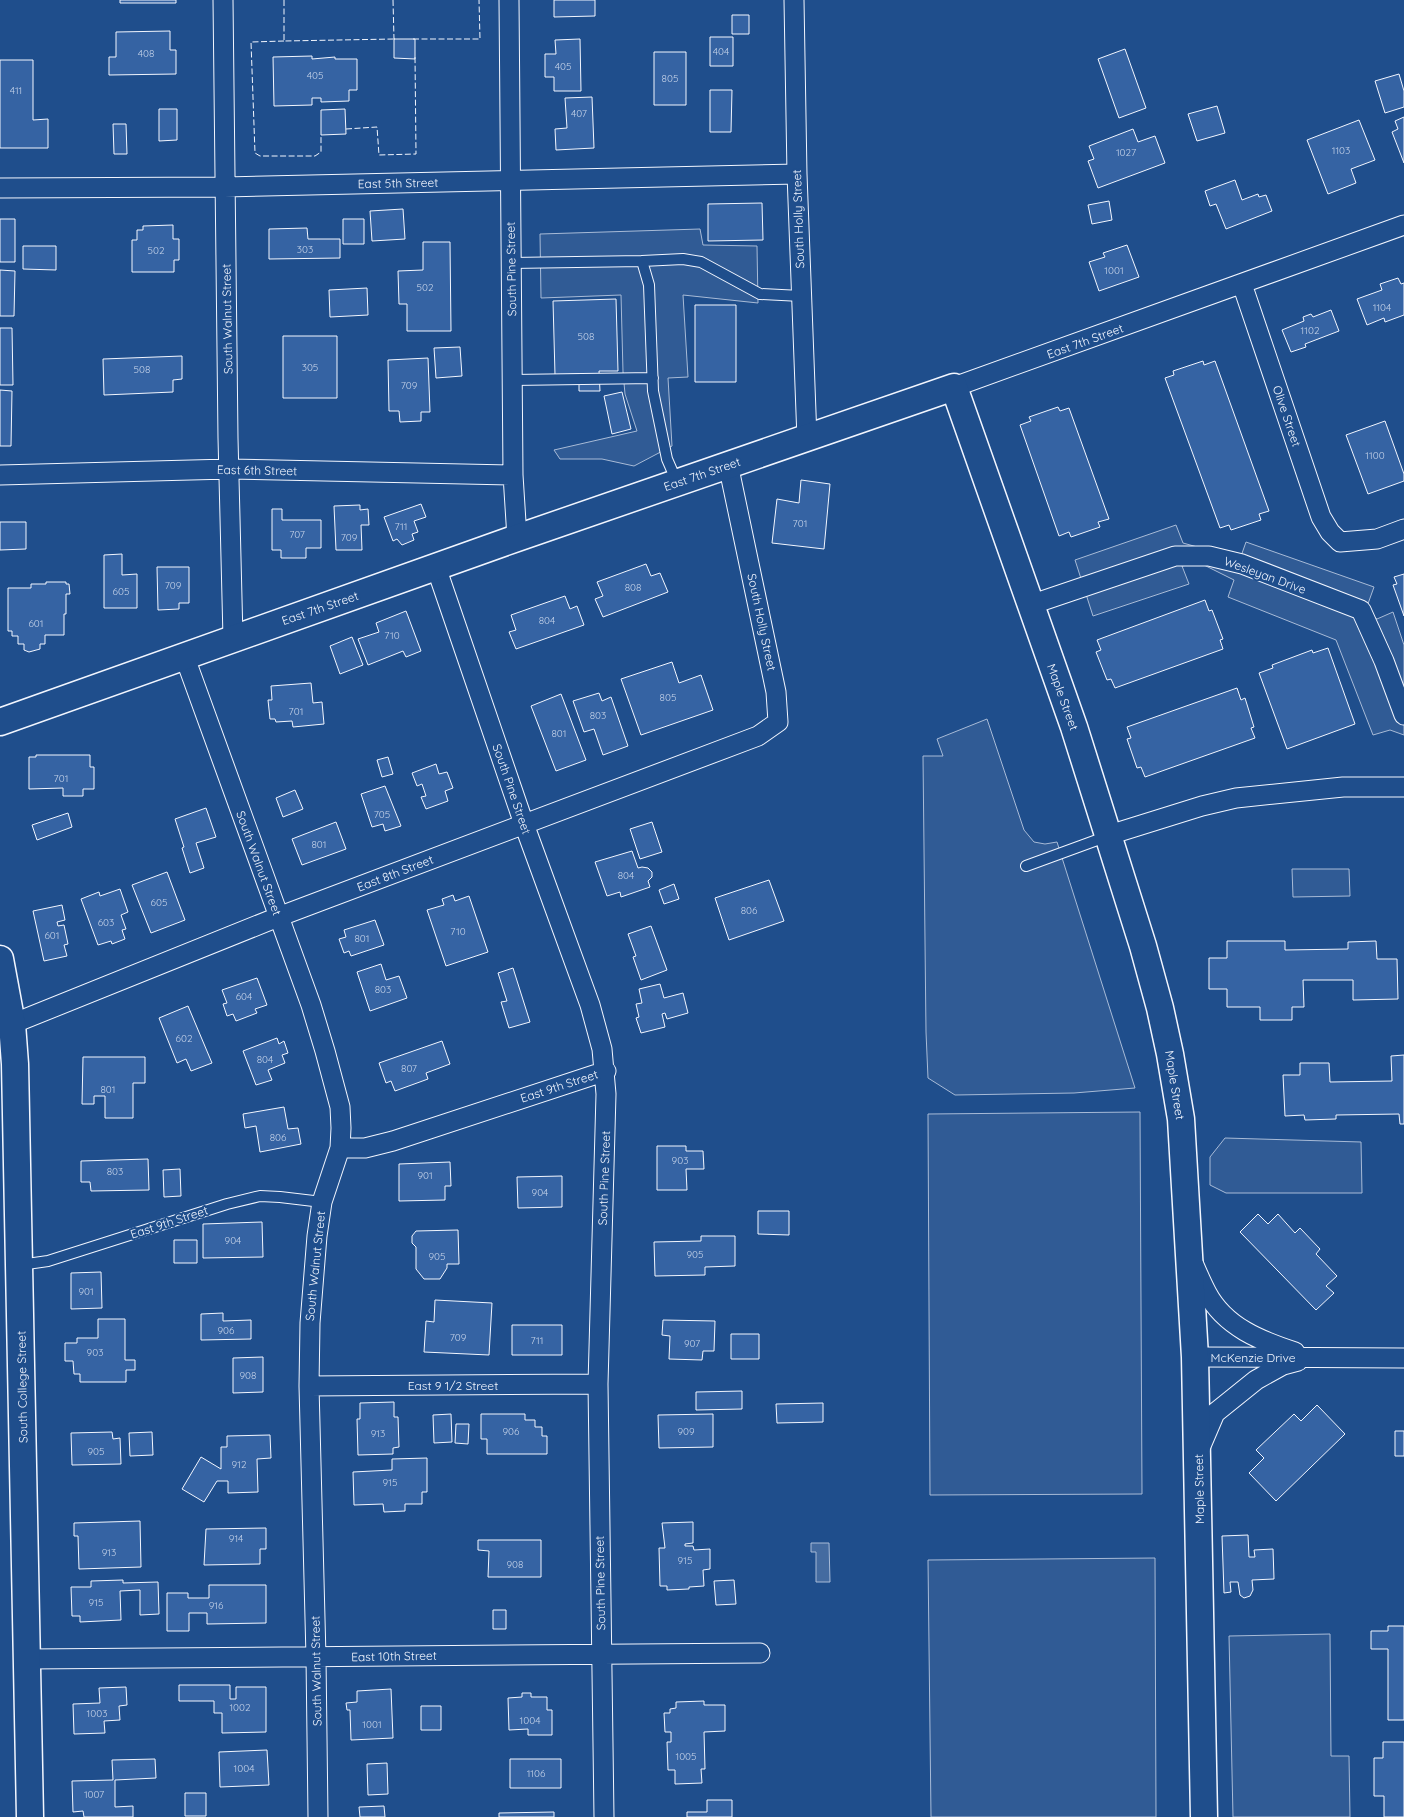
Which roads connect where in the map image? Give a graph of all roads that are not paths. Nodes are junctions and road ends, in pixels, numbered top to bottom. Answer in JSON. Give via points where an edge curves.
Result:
{"nodes":[{"id":1,"x":223,"y":0,"type":"edge"},
{"id":2,"x":509,"y":0,"type":"edge"},
{"id":3,"x":794,"y":0,"type":"edge"},
{"id":4,"x":796,"y":174,"type":"junction"},
{"id":5,"x":510,"y":180,"type":"junction"},
{"id":6,"x":225,"y":187,"type":"junction"},
{"id":7,"x":0,"y":188,"type":"edge"},
{"id":8,"x":1404,"y":225,"type":"edge"},
{"id":9,"x":642,"y":261,"type":"junction"},
{"id":10,"x":511,"y":263,"type":"junction"},
{"id":11,"x":1242,"y":284,"type":"junction"},
{"id":12,"x":801,"y":296,"type":"junction"},
{"id":13,"x":653,"y":378,"type":"junction"},
{"id":14,"x":512,"y":380,"type":"junction"},
{"id":15,"x":954,"y":387,"type":"junction"},
{"id":16,"x":807,"y":439,"type":"junction"},
{"id":17,"x":728,"y":464,"type":"junction"},
{"id":18,"x":229,"y":469,"type":"junction"},
{"id":19,"x":0,"y":475,"type":"edge"},
{"id":20,"x":513,"y":475,"type":"junction"},
{"id":21,"x":678,"y":482,"type":"junction"},
{"id":22,"x":1404,"y":529,"type":"edge"},
{"id":23,"x":517,"y":538,"type":"junction"},
{"id":24,"x":436,"y":567,"type":"junction"},
{"id":25,"x":1030,"y":604,"type":"junction"},
{"id":26,"x":233,"y":638,"type":"junction"},
{"id":27,"x":184,"y":655,"type":"junction"},
{"id":28,"x":1404,"y":715,"type":"edge"},
{"id":29,"x":0,"y":722,"type":"edge"},
{"id":30,"x":778,"y":722,"type":"joint"},
{"id":31,"x":1404,"y":787,"type":"edge"},
{"id":32,"x":524,"y":824,"type":"junction"},
{"id":33,"x":1109,"y":836,"type":"junction"},
{"id":34,"x":1026,"y":866,"type":"dead end"},
{"id":35,"x":278,"y":917,"type":"junction"},
{"id":36,"x":0,"y":959,"type":"edge"},
{"id":37,"x":12,"y":1024,"type":"junction"},
{"id":38,"x":8,"y":1066,"type":"edge"},
{"id":39,"x":606,"y":1071,"type":"junction"},
{"id":40,"x":340,"y":1148,"type":"junction"},
{"id":41,"x":322,"y":1202,"type":"junction"},
{"id":42,"x":1190,"y":1257,"type":"junction"},
{"id":43,"x":19,"y":1265,"type":"junction"},
{"id":44,"x":1195,"y":1357,"type":"junction"},
{"id":45,"x":1311,"y":1357,"type":"junction"},
{"id":46,"x":1404,"y":1358,"type":"edge"},
{"id":47,"x":598,"y":1384,"type":"junction"},
{"id":48,"x":309,"y":1386,"type":"junction"},
{"id":49,"x":1198,"y":1453,"type":"junction"},
{"id":50,"x":601,"y":1653,"type":"junction"},
{"id":51,"x":760,"y":1653,"type":"dead end"},
{"id":52,"x":316,"y":1657,"type":"junction"},
{"id":53,"x":28,"y":1659,"type":"junction"},
{"id":54,"x":30,"y":1817,"type":"edge"},
{"id":55,"x":318,"y":1817,"type":"edge"},
{"id":56,"x":604,"y":1817,"type":"edge"},
{"id":57,"x":1204,"y":1817,"type":"edge"}],
"edges":[{"from":1,"to":6,"type":"street","name":"South Walnut Street"},
{"from":2,"to":5,"type":"street","name":"South Pine Street"},
{"from":3,"to":4,"type":"street","name":"South Holly Street"},
{"from":4,"to":5,"type":"street","name":"East 5th Street"},
{"from":4,"to":12,"type":"street","name":"South Holly Street"},
{"from":5,"to":6,"type":"street","name":"East 5th Street"},
{"from":5,"to":10,"type":"street","name":"South Pine Street"},
{"from":6,"to":7,"type":"street","name":"East 5th Street"},
{"from":6,"to":18,"type":"street","name":"South Walnut Street"},
{"from":8,"to":11,"type":"street","name":"East 7th Street"},
{"from":9,"to":10,"type":"lane"},
{"from":9,"to":12,"type":"lane","via":[[701,262],[760,294]]},
{"from":9,"to":13,"type":"lane","via":[[649,285]]},
{"from":10,"to":14,"type":"street","name":"South Pine Street"},
{"from":11,"to":15,"type":"street","name":"East 7th Street"},
{"from":11,"to":22,"type":"street","name":"Olive Street","via":[[1321,517],[1330,532],[1340,542],[1377,539]]},
{"from":12,"to":16,"type":"street","name":"South Holly Street"},
{"from":13,"to":14,"type":"lane"},
{"from":13,"to":21,"type":"lane","via":[[667,459]]},
{"from":14,"to":20,"type":"street","name":"South Pine Street"},
{"from":15,"to":16,"type":"street","name":"East 7th Street"},
{"from":15,"to":25,"type":"street","name":"Maple Street"},
{"from":16,"to":17,"type":"street","name":"East 7th Street"},
{"from":17,"to":21,"type":"street","name":"East 7th Street"},
{"from":17,"to":30,"type":"street","name":"South Holly Street","via":[[776,692]]},
{"from":18,"to":19,"type":"street","name":"East 6th Street"},
{"from":18,"to":20,"type":"street","name":"East 6th Street"},
{"from":18,"to":26,"type":"street","name":"South Walnut Street"},
{"from":20,"to":23,"type":"street","name":"South Pine Street"},
{"from":21,"to":23,"type":"street","name":"East 7th Street"},
{"from":23,"to":24,"type":"street","name":"East 7th Street"},
{"from":24,"to":26,"type":"street","name":"East 7th Street"},
{"from":24,"to":32,"type":"street","name":"South Pine Street"},
{"from":25,"to":28,"type":"street","name":"Wesleyan Drive","via":[[1175,556],[1209,556],[1242,564],[1361,610]]},
{"from":25,"to":33,"type":"street","name":"Maple Street"},
{"from":26,"to":27,"type":"street","name":"East 7th Street"},
{"from":27,"to":29,"type":"street","name":"East 7th Street"},
{"from":27,"to":35,"type":"street","name":"South Walnut Street"},
{"from":30,"to":32,"type":"street","name":"East 8th Street","via":[[758,736]]},
{"from":31,"to":33,"type":"street","via":[[1343,787],[1236,798]]},
{"from":32,"to":35,"type":"street","name":"East 8th Street"},
{"from":32,"to":39,"type":"street","name":"South Pine Street","via":[[590,1005]]},
{"from":33,"to":34,"type":"lane"},
{"from":33,"to":42,"type":"street","name":"Maple Street","via":[[1160,1008],[1170,1054],[1181,1119]]},
{"from":35,"to":37,"type":"street","name":"East 8th Street"},
{"from":35,"to":40,"type":"street","name":"South Walnut Street","via":[[326,1052],[340,1107]]},
{"from":36,"to":37,"type":"street","name":"South College Street"},
{"from":37,"to":38,"type":"street","name":"South College Street"},
{"from":38,"to":43,"type":"street","name":"South College Street"},
{"from":39,"to":40,"type":"street","name":"East 9th Street","via":[[393,1141],[365,1148]]},
{"from":39,"to":47,"type":"street","name":"South Pine Street"},
{"from":40,"to":41,"type":"street","name":"South Walnut Street"},
{"from":41,"to":43,"type":"lane","name":"East 9th Street","via":[[260,1196],[48,1261]]},
{"from":41,"to":48,"type":"street","name":"South Walnut Street","via":[[310,1323]]},
{"from":42,"to":44,"type":"street","name":"Maple Street"},
{"from":42,"to":45,"type":"street","name":"McKenzie Drive","via":[[1207,1294],[1219,1311],[1261,1340]]},
{"from":43,"to":53,"type":"street","name":"South College Street"},
{"from":44,"to":45,"type":"street","name":"McKenzie Drive"},
{"from":44,"to":49,"type":"street","name":"Maple Street"},
{"from":45,"to":46,"type":"street","name":"McKenzie Drive"},
{"from":45,"to":49,"type":"street","name":"McKenzie Drive","via":[[1284,1365],[1256,1380],[1214,1413]]},
{"from":47,"to":48,"type":"street","name":"East 9 1/2 Street"},
{"from":47,"to":50,"type":"street","name":"South Pine Street"},
{"from":48,"to":52,"type":"street","name":"South Walnut Street"},
{"from":49,"to":57,"type":"street","name":"Maple Street"},
{"from":50,"to":51,"type":"street","name":"East 10th Street"},
{"from":50,"to":52,"type":"street","name":"East 10th Street"},
{"from":50,"to":56,"type":"street","name":"South Pine Street"},
{"from":52,"to":53,"type":"street","name":"East 10th Street"},
{"from":52,"to":55,"type":"street","name":"South Walnut Street"},
{"from":53,"to":54,"type":"street","name":"South College Street"}]}
